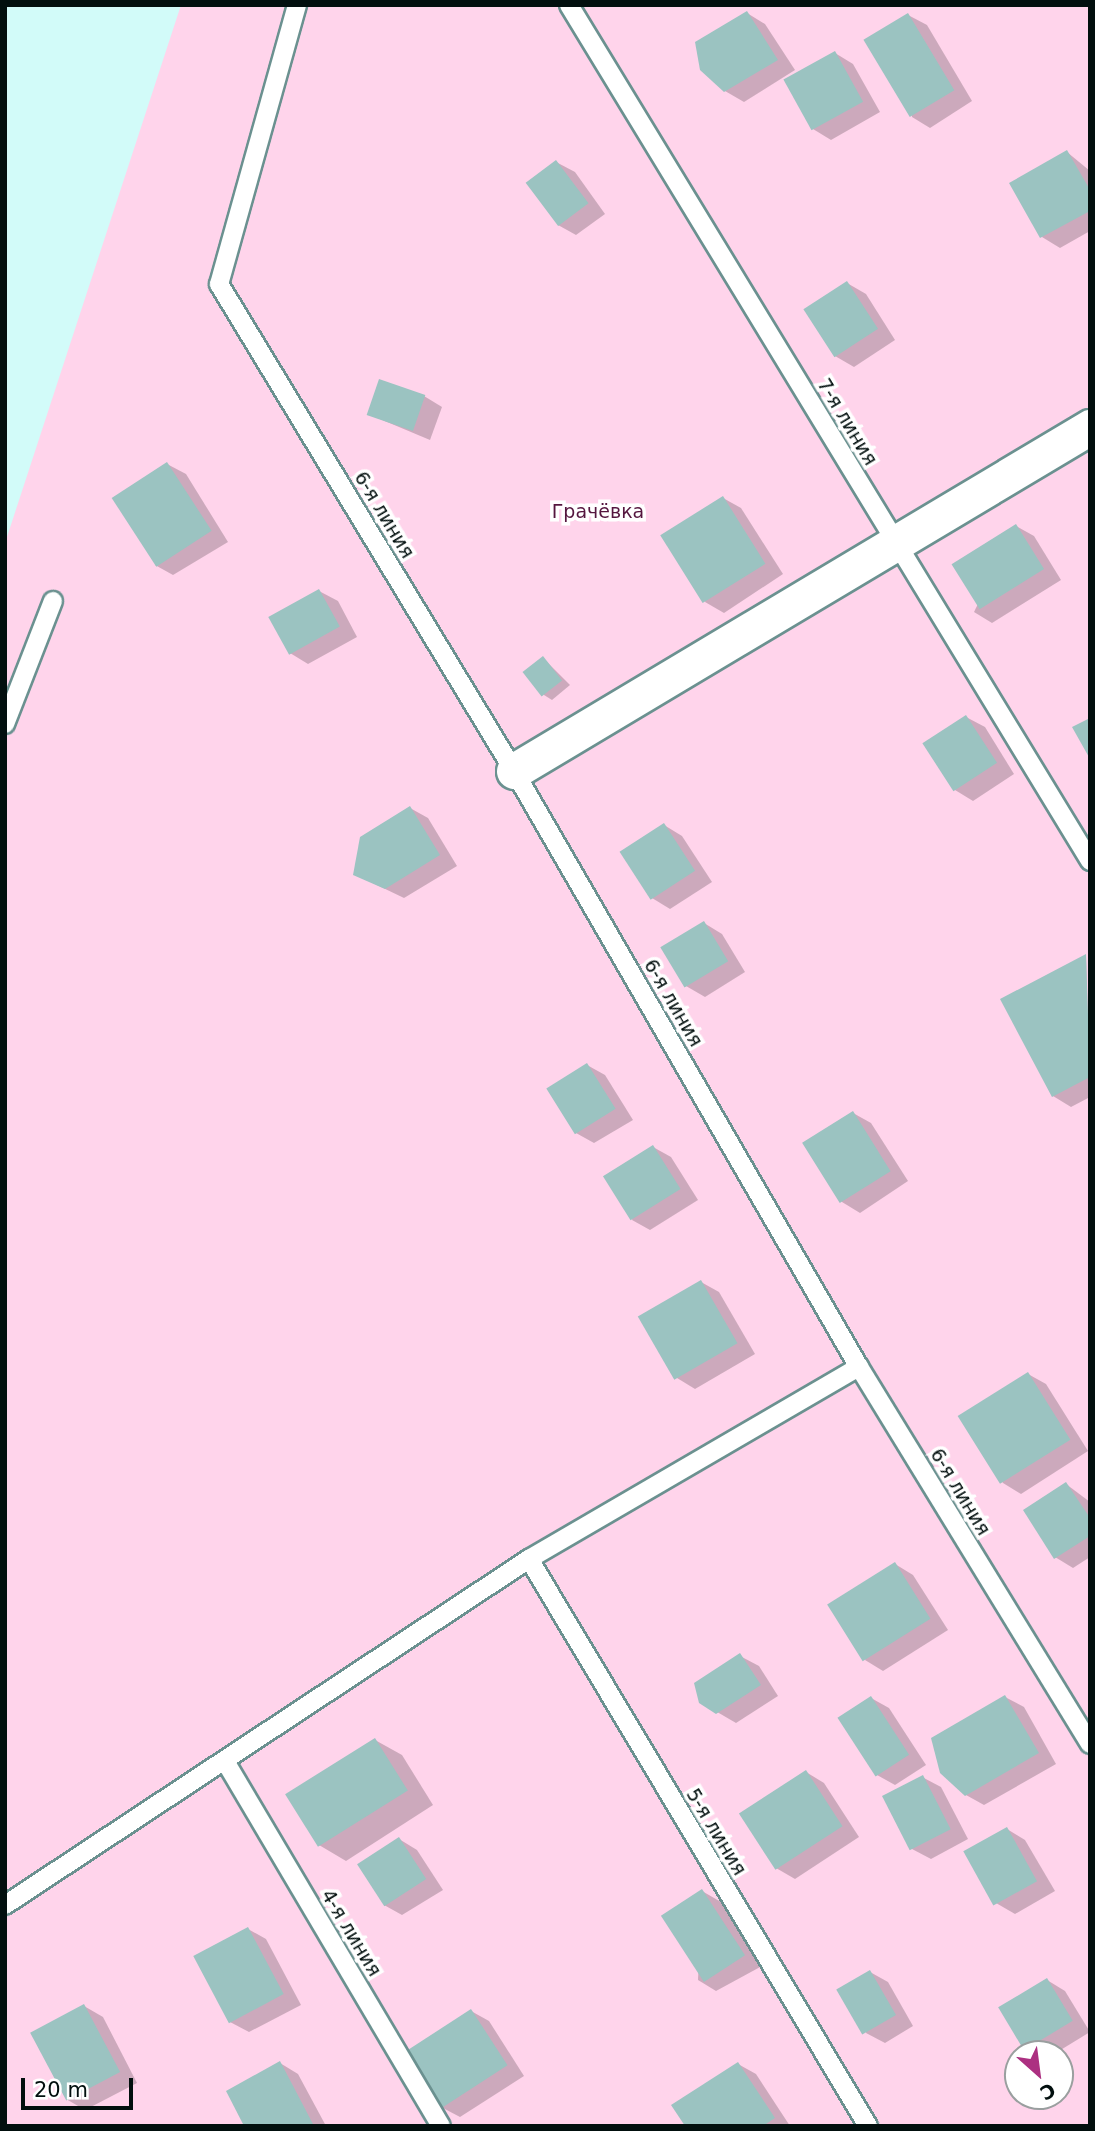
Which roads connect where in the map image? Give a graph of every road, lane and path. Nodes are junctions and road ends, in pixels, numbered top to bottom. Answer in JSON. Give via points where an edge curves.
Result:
{"nodes":[{"id":1,"x":297,"y":5,"type":"edge"},
{"id":2,"x":569,"y":5,"type":"edge"},
{"id":3,"x":1090,"y":427,"type":"edge"},
{"id":4,"x":897,"y":544,"type":"junction"},
{"id":5,"x":53,"y":601,"type":"dead end"},
{"id":6,"x":5,"y":724,"type":"edge"},
{"id":7,"x":514,"y":771,"type":"junction"},
{"id":8,"x":1090,"y":861,"type":"edge"},
{"id":9,"x":859,"y":1367,"type":"junction"},
{"id":10,"x":529,"y":1559,"type":"junction"},
{"id":11,"x":1090,"y":1744,"type":"edge"},
{"id":12,"x":225,"y":1761,"type":"junction"},
{"id":13,"x":5,"y":1905,"type":"edge"},
{"id":14,"x":441,"y":2126,"type":"edge"},
{"id":15,"x":868,"y":2126,"type":"edge"}],
"edges":[{"from":1,"to":7,"type":"lane","name":"6-я линия","via":[[219,284]]},
{"from":2,"to":4,"type":"lane","name":"7-я линия"},
{"from":3,"to":4,"type":"street"},
{"from":4,"to":7,"type":"street"},
{"from":4,"to":8,"type":"lane","name":"7-я линия"},
{"from":5,"to":6,"type":"lane"},
{"from":7,"to":9,"type":"lane","name":"6-я линия"},
{"from":9,"to":10,"type":"lane"},
{"from":9,"to":11,"type":"lane","name":"6-я линия"},
{"from":10,"to":12,"type":"lane"},
{"from":10,"to":15,"type":"lane","name":"5-я линия"},
{"from":12,"to":13,"type":"lane"},
{"from":12,"to":14,"type":"lane","name":"4-я линия"}]}
